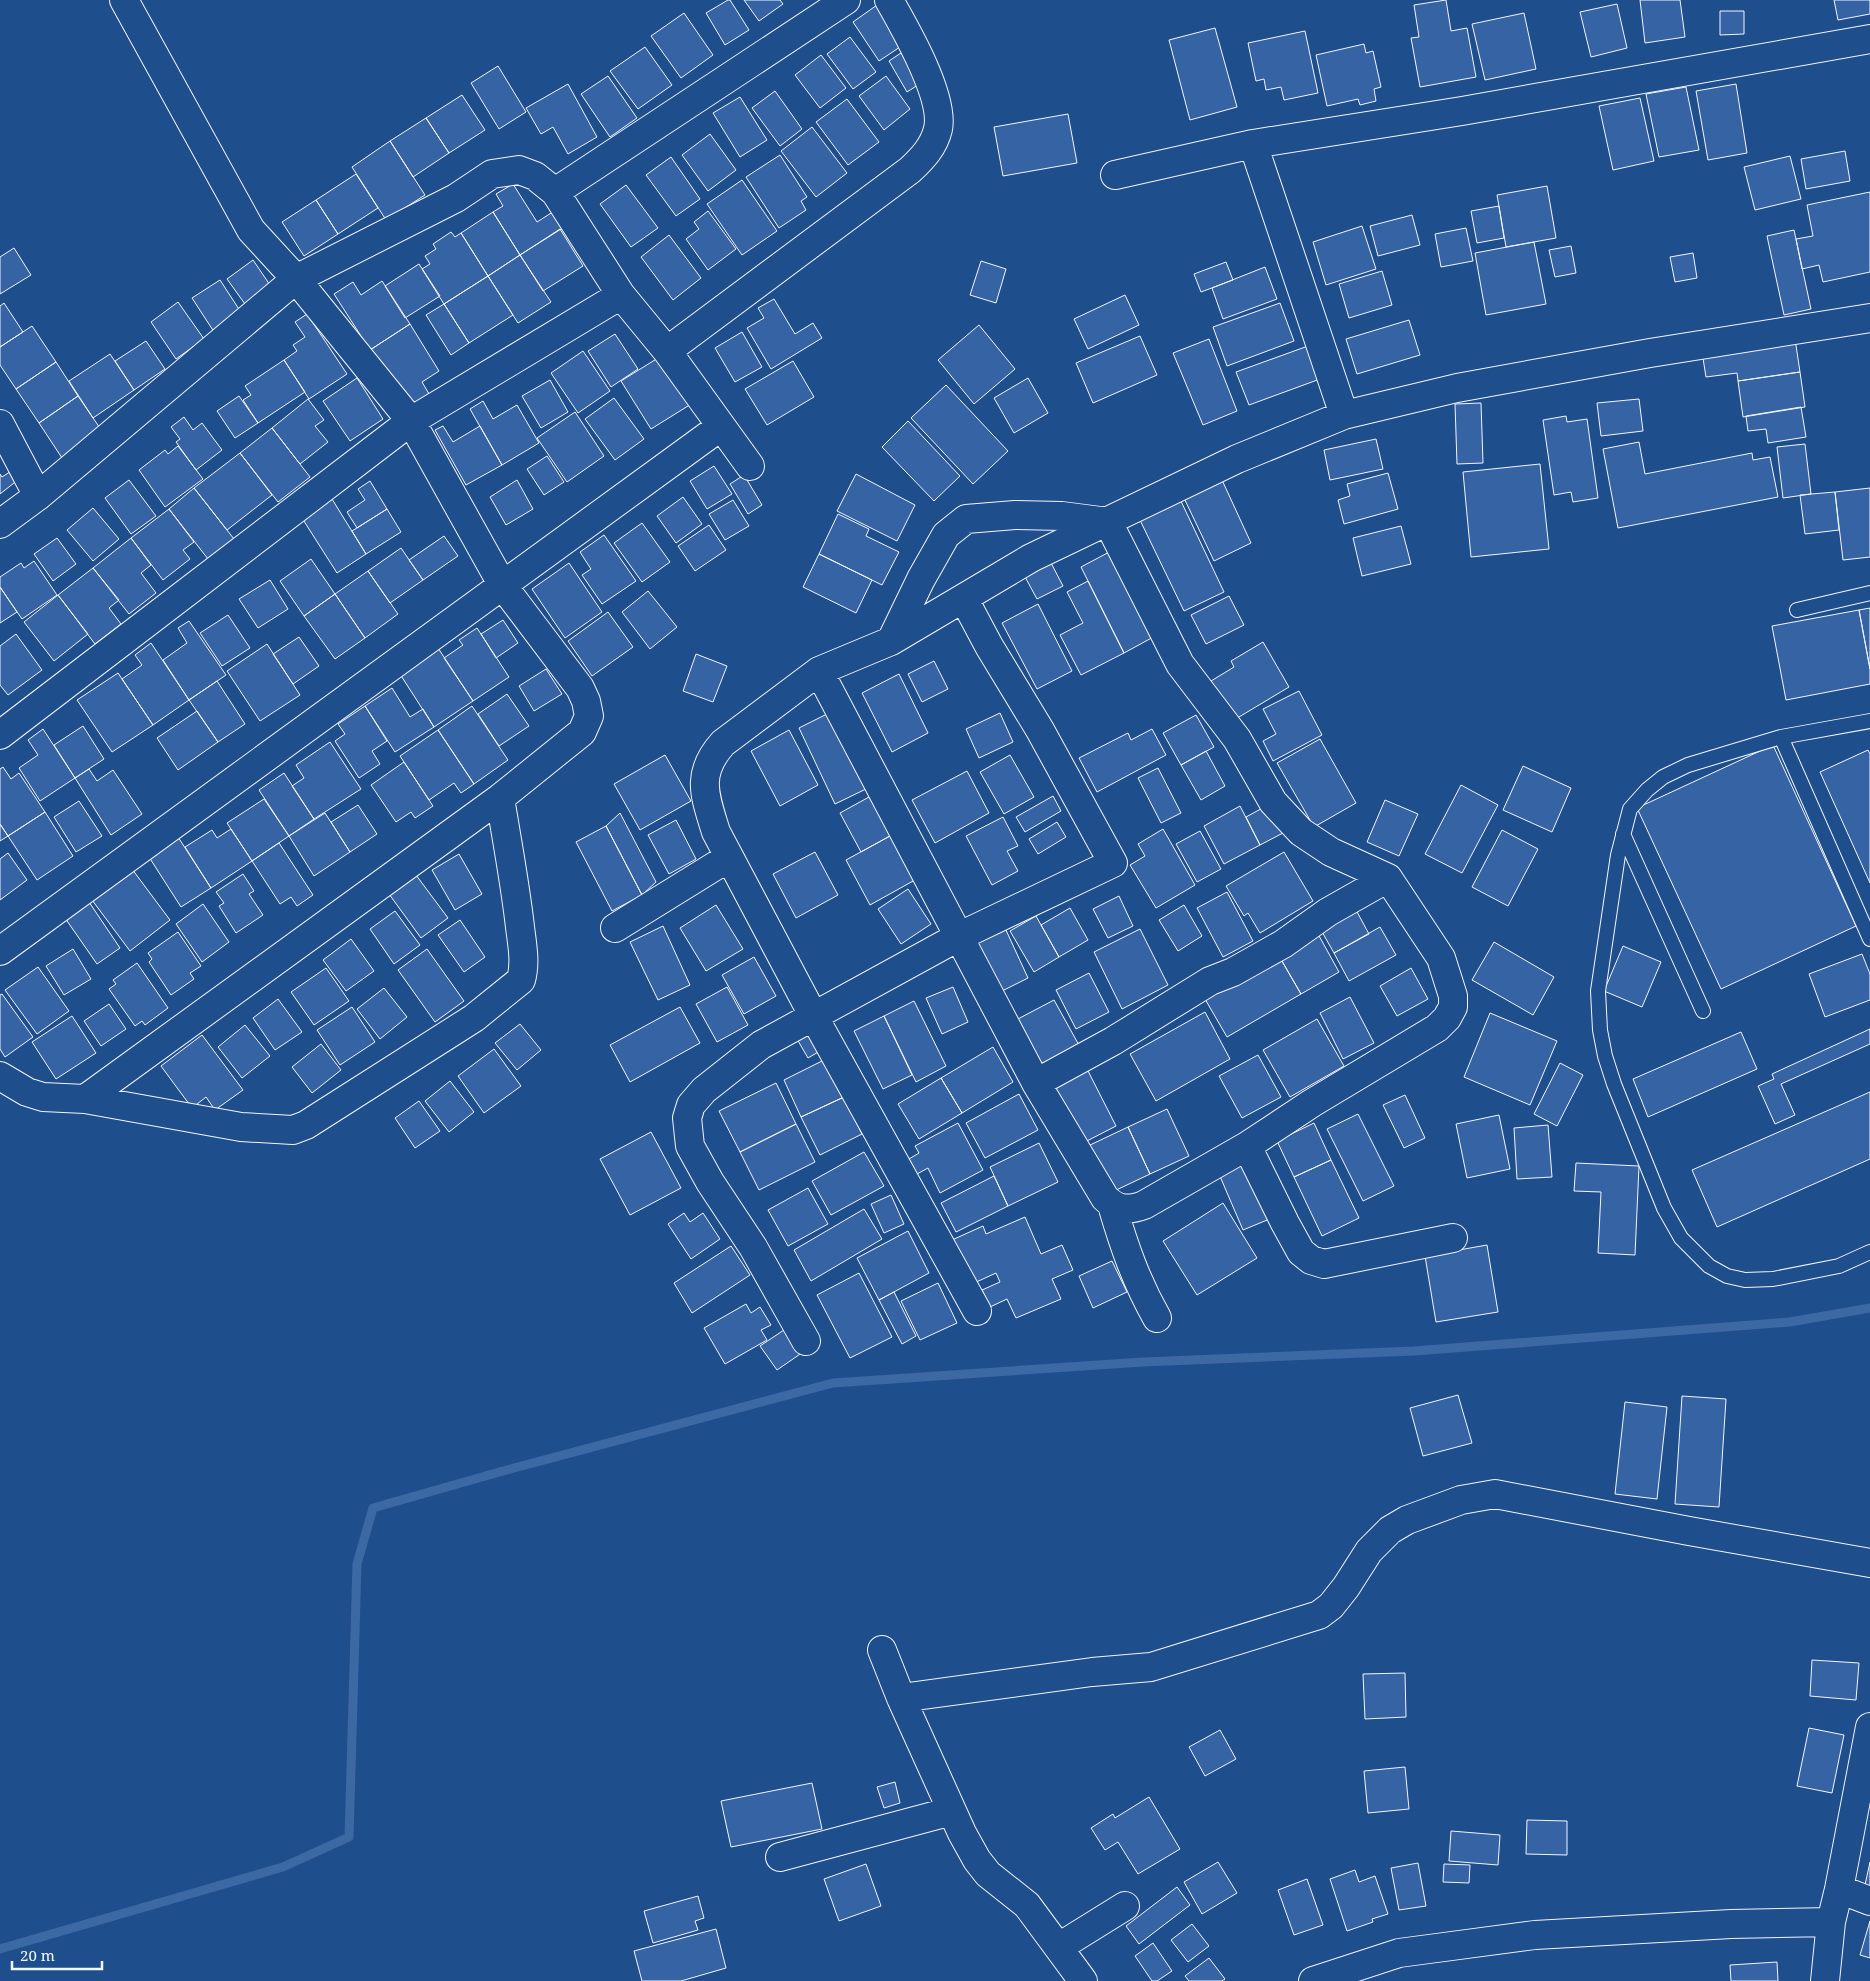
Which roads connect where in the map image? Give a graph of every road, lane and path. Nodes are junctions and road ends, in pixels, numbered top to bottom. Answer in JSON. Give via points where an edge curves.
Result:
{"nodes":[{"id":1,"x":124,"y":0,"type":"edge"},
{"id":2,"x":846,"y":0,"type":"edge"},
{"id":3,"x":889,"y":0,"type":"edge"},
{"id":4,"x":1870,"y":39,"type":"edge"},
{"id":5,"x":1253,"y":144,"type":"junction"},
{"id":6,"x":1116,"y":175,"type":"dead end"},
{"id":7,"x":555,"y":192,"type":"junction"},
{"id":8,"x":296,"y":279,"type":"junction"},
{"id":9,"x":621,"y":295,"type":"junction"},
{"id":10,"x":1870,"y":318,"type":"edge"},
{"id":11,"x":667,"y":351,"type":"junction"},
{"id":12,"x":1344,"y":415,"type":"junction"},
{"id":13,"x":411,"y":421,"type":"junction"},
{"id":14,"x":0,"y":424,"type":"edge"},
{"id":15,"x":720,"y":427,"type":"junction"},
{"id":16,"x":750,"y":466,"type":"dead end"},
{"id":17,"x":38,"y":496,"type":"junction"},
{"id":18,"x":1108,"y":522,"type":"junction"},
{"id":19,"x":0,"y":524,"type":"edge"},
{"id":20,"x":503,"y":586,"type":"junction"},
{"id":21,"x":1870,"y":594,"type":"edge"},
{"id":22,"x":964,"y":599,"type":"junction"},
{"id":23,"x":1797,"y":610,"type":"dead end"},
{"id":24,"x":891,"y":641,"type":"junction"},
{"id":25,"x":819,"y":671,"type":"junction"},
{"id":26,"x":1870,"y":721,"type":"edge"},
{"id":27,"x":0,"y":735,"type":"edge"},
{"id":28,"x":1781,"y":737,"type":"junction"},
{"id":29,"x":500,"y":798,"type":"junction"},
{"id":30,"x":1623,"y":834,"type":"junction"},
{"id":31,"x":728,"y":858,"type":"junction"},
{"id":32,"x":1388,"y":878,"type":"junction"},
{"id":33,"x":615,"y":928,"type":"dead end"},
{"id":34,"x":960,"y":936,"type":"junction"},
{"id":35,"x":1870,"y":939,"type":"edge"},
{"id":36,"x":0,"y":951,"type":"edge"},
{"id":37,"x":1703,"y":1011,"type":"dead end"},
{"id":38,"x":814,"y":1017,"type":"junction"},
{"id":39,"x":0,"y":1076,"type":"edge"},
{"id":40,"x":1036,"y":1083,"type":"junction"},
{"id":41,"x":85,"y":1099,"type":"junction"},
{"id":42,"x":1247,"y":1146,"type":"junction"},
{"id":43,"x":1112,"y":1205,"type":"junction"},
{"id":44,"x":1453,"y":1238,"type":"dead end"},
{"id":45,"x":1870,"y":1252,"type":"edge"},
{"id":46,"x":977,"y":1311,"type":"dead end"},
{"id":47,"x":1157,"y":1318,"type":"dead end"},
{"id":48,"x":806,"y":1341,"type":"dead end"},
{"id":49,"x":1870,"y":1563,"type":"edge"},
{"id":50,"x":882,"y":1650,"type":"dead end"},
{"id":51,"x":901,"y":1698,"type":"junction"},
{"id":52,"x":1870,"y":1728,"type":"edge"},
{"id":53,"x":952,"y":1811,"type":"junction"},
{"id":54,"x":780,"y":1858,"type":"dead end"},
{"id":55,"x":1839,"y":1889,"type":"junction"},
{"id":56,"x":1870,"y":1900,"type":"edge"},
{"id":57,"x":1125,"y":1906,"type":"dead end"},
{"id":58,"x":1831,"y":1922,"type":"junction"},
{"id":59,"x":1059,"y":1948,"type":"junction"},
{"id":60,"x":1083,"y":1981,"type":"edge"},
{"id":61,"x":1313,"y":1981,"type":"edge"},
{"id":62,"x":1825,"y":1981,"type":"edge"}],
"edges":[{"from":1,"to":8,"type":"street","via":[[251,230]]},
{"from":2,"to":7,"type":"street"},
{"from":3,"to":11,"type":"street","via":[[917,50],[937,105],[938,127],[933,143],[910,170]]},
{"from":4,"to":5,"type":"street"},
{"from":5,"to":6,"type":"street"},
{"from":5,"to":12,"type":"street"},
{"from":7,"to":8,"type":"street","via":[[535,176],[519,170],[492,174],[456,198]]},
{"from":7,"to":9,"type":"street"},
{"from":8,"to":13,"type":"street"},
{"from":8,"to":17,"type":"street"},
{"from":9,"to":11,"type":"street"},
{"from":9,"to":13,"type":"street"},
{"from":10,"to":12,"type":"street","via":[[1457,388]]},
{"from":11,"to":15,"type":"street"},
{"from":12,"to":18,"type":"street","via":[[1237,459]]},
{"from":13,"to":20,"type":"street"},
{"from":13,"to":27,"type":"street"},
{"from":14,"to":17,"type":"street"},
{"from":15,"to":16,"type":"street"},
{"from":15,"to":20,"type":"street"},
{"from":17,"to":19,"type":"street"},
{"from":18,"to":22,"type":"street","via":[[1031,558]]},
{"from":18,"to":24,"type":"street","via":[[1024,515],[966,519],[946,535]]},
{"from":18,"to":32,"type":"street","via":[[1180,664],[1237,739],[1273,802],[1308,837],[1331,852]]},
{"from":20,"to":29,"type":"street","via":[[580,688],[590,716],[582,732]]},
{"from":20,"to":36,"type":"street"},
{"from":21,"to":23,"type":"lane"},
{"from":22,"to":24,"type":"street"},
{"from":22,"to":34,"type":"street","via":[[1114,863]]},
{"from":24,"to":25,"type":"street"},
{"from":25,"to":31,"type":"street","via":[[723,743],[712,755],[704,781],[716,832]]},
{"from":25,"to":34,"type":"street"},
{"from":26,"to":28,"type":"lane"},
{"from":28,"to":30,"type":"lane","via":[[1688,765],[1663,777],[1630,809]]},
{"from":28,"to":35,"type":"lane"},
{"from":29,"to":41,"type":"street"},
{"from":29,"to":41,"type":"street","via":[[518,912],[523,971],[515,986],[474,1018],[306,1125],[293,1130],[241,1127]]},
{"from":30,"to":37,"type":"lane"},
{"from":30,"to":45,"type":"lane","via":[[1598,991],[1600,1030],[1614,1084],[1664,1208],[1681,1238],[1709,1266],[1727,1276],[1746,1280],[1773,1279],[1839,1266]]},
{"from":31,"to":33,"type":"street"},
{"from":31,"to":38,"type":"street"},
{"from":32,"to":40,"type":"street","via":[[1233,972],[1210,981],[1113,1041]]},
{"from":32,"to":42,"type":"street","via":[[1441,958],[1453,996],[1453,1007],[1438,1028]]},
{"from":34,"to":38,"type":"street"},
{"from":34,"to":40,"type":"street"},
{"from":38,"to":46,"type":"street"},
{"from":38,"to":48,"type":"street","via":[[761,1045],[704,1090],[691,1105],[687,1118],[690,1146],[753,1247]]},
{"from":39,"to":41,"type":"street","via":[[27,1092],[43,1097]]},
{"from":40,"to":43,"type":"street","via":[[1104,1198]]},
{"from":42,"to":43,"type":"street","via":[[1144,1205],[1131,1210]]},
{"from":42,"to":44,"type":"street","via":[[1301,1252],[1311,1260],[1324,1264]]},
{"from":43,"to":47,"type":"street","via":[[1131,1266]]},
{"from":49,"to":51,"type":"street","via":[[1495,1494],[1461,1500],[1407,1520],[1390,1530],[1369,1551],[1331,1606],[1318,1614],[1151,1667]]},
{"from":50,"to":51,"type":"street"},
{"from":51,"to":53,"type":"street"},
{"from":52,"to":55,"type":"street"},
{"from":53,"to":54,"type":"street"},
{"from":53,"to":59,"type":"street","via":[[988,1874],[1027,1905]]},
{"from":55,"to":56,"type":"street"},
{"from":55,"to":58,"type":"street"},
{"from":57,"to":59,"type":"street"},
{"from":58,"to":61,"type":"street","via":[[1730,1924],[1526,1936],[1399,1954]]},
{"from":58,"to":62,"type":"street"},
{"from":59,"to":60,"type":"street"}]}
